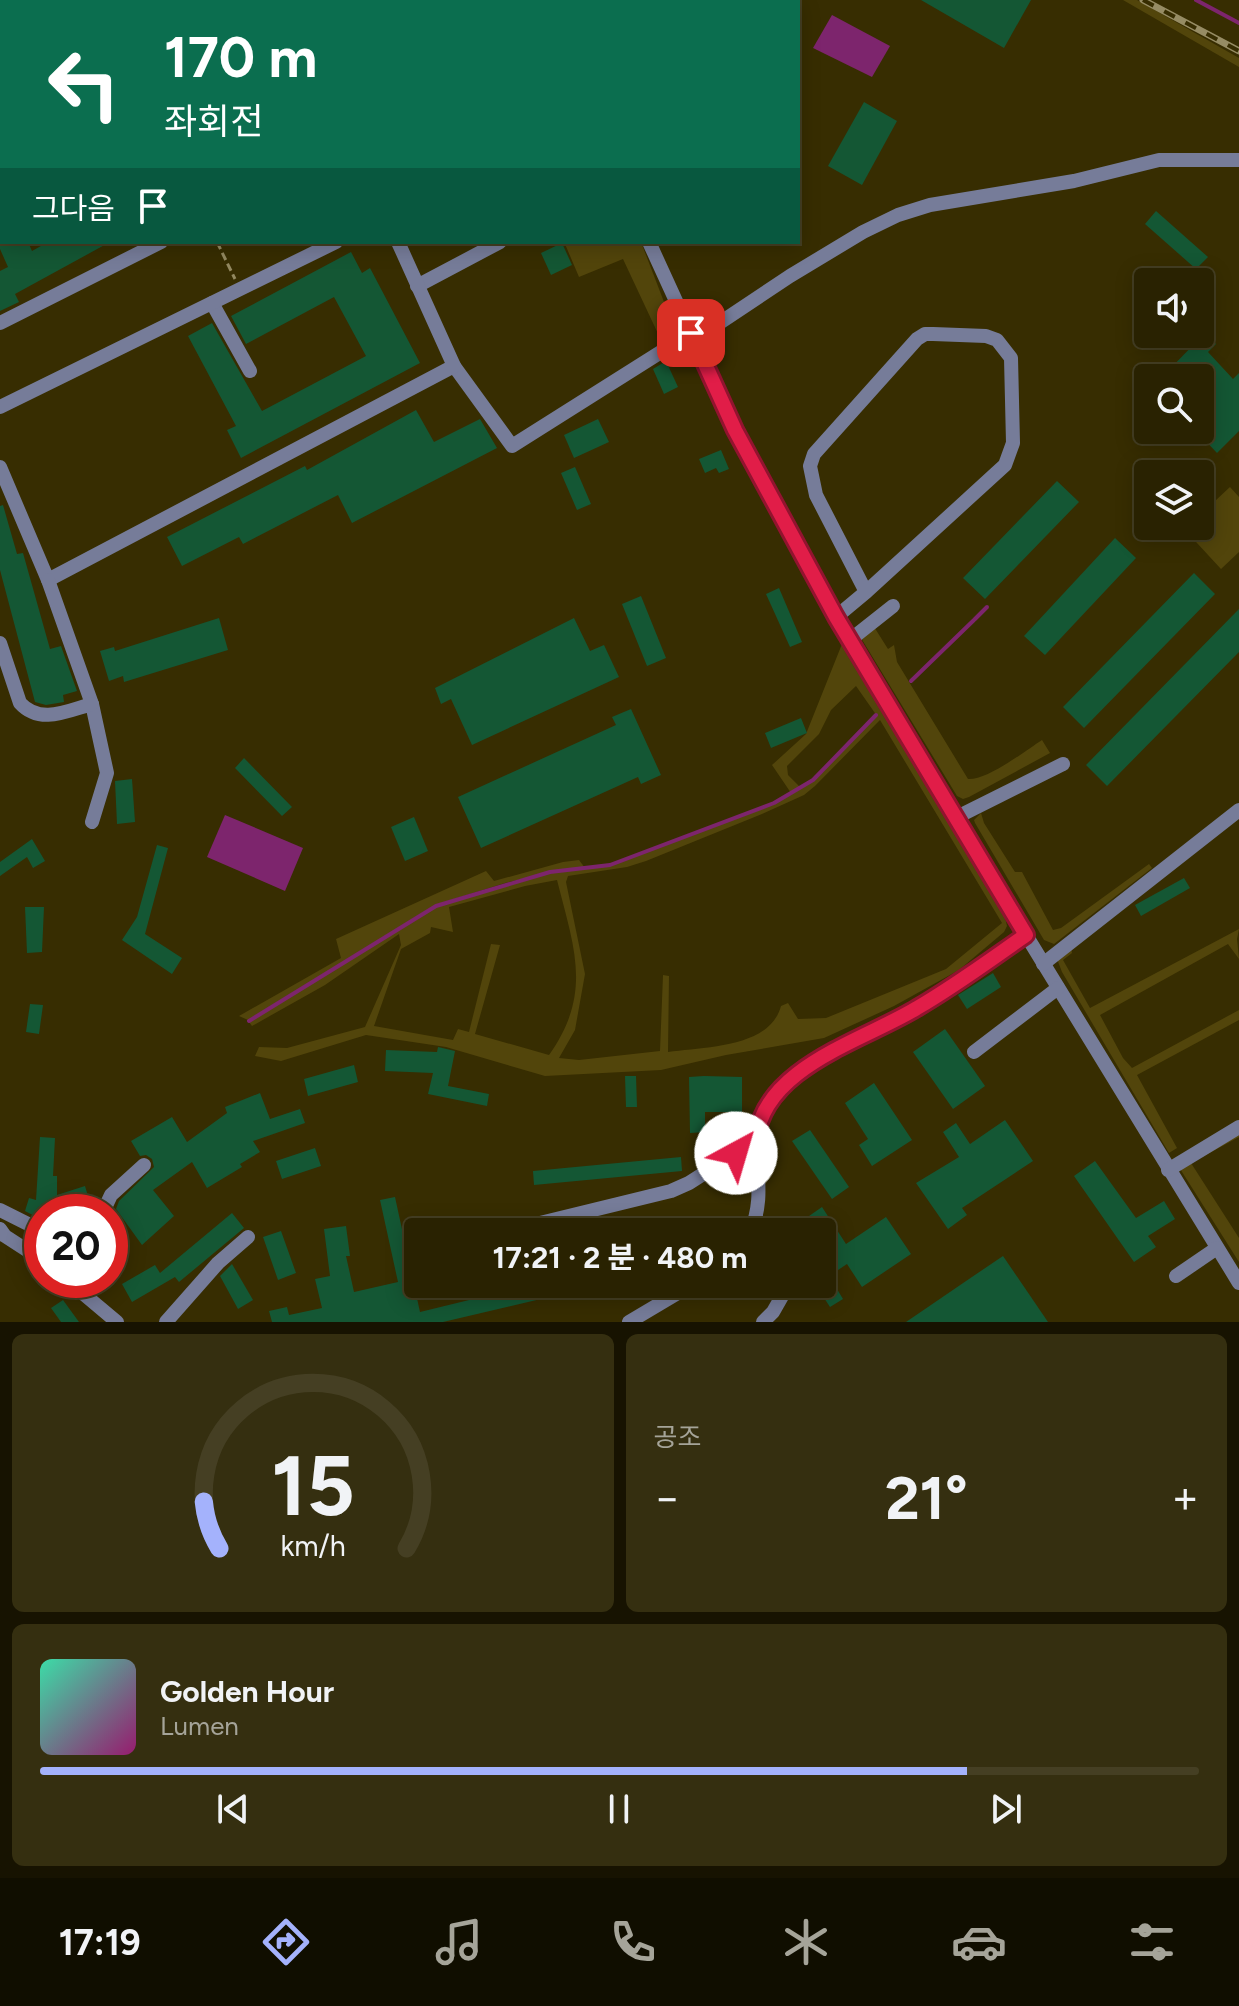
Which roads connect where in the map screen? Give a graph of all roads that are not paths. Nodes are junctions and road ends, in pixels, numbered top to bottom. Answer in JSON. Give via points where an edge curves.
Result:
{"nodes":[{"id":1,"x":1239,"y":160,"type":"edge"},
{"id":2,"x":157,"y":244,"type":"edge"},
{"id":3,"x":332,"y":244,"type":"edge"},
{"id":4,"x":399,"y":244,"type":"edge"},
{"id":5,"x":496,"y":244,"type":"edge"},
{"id":6,"x":650,"y":244,"type":"edge"},
{"id":7,"x":417,"y":286,"type":"junction"},
{"id":8,"x":212,"y":303,"type":"junction"},
{"id":9,"x":0,"y":323,"type":"edge"},
{"id":10,"x":692,"y":337,"type":"junction"},
{"id":11,"x":454,"y":366,"type":"junction"},
{"id":12,"x":250,"y":371,"type":"dead end"},
{"id":13,"x":0,"y":407,"type":"edge"},
{"id":14,"x":0,"y":467,"type":"edge"},
{"id":15,"x":48,"y":580,"type":"junction"},
{"id":16,"x":866,"y":592,"type":"junction"},
{"id":17,"x":893,"y":606,"type":"dead end"},
{"id":18,"x":836,"y":617,"type":"junction"},
{"id":19,"x":850,"y":640,"type":"junction"},
{"id":20,"x":0,"y":643,"type":"edge"},
{"id":21,"x":92,"y":704,"type":"junction"},
{"id":22,"x":1063,"y":764,"type":"dead end"},
{"id":23,"x":1239,"y":810,"type":"edge"},
{"id":24,"x":957,"y":817,"type":"junction"},
{"id":25,"x":92,"y":822,"type":"dead end"},
{"id":26,"x":1026,"y":935,"type":"junction"},
{"id":27,"x":1043,"y":964,"type":"junction"},
{"id":28,"x":1058,"y":988,"type":"junction"},
{"id":29,"x":974,"y":1052,"type":"dead end"},
{"id":30,"x":1239,"y":1127,"type":"edge"},
{"id":31,"x":756,"y":1140,"type":"junction"},
{"id":32,"x":144,"y":1165,"type":"dead end"},
{"id":33,"x":1168,"y":1170,"type":"junction"},
{"id":34,"x":112,"y":1194,"type":"edge"},
{"id":35,"x":0,"y":1210,"type":"edge"},
{"id":36,"x":560,"y":1218,"type":"edge"},
{"id":37,"x":756,"y":1218,"type":"edge"},
{"id":38,"x":24,"y":1222,"type":"edge"},
{"id":39,"x":0,"y":1229,"type":"edge"},
{"id":40,"x":248,"y":1237,"type":"dead end"},
{"id":41,"x":24,"y":1248,"type":"edge"},
{"id":42,"x":1217,"y":1248,"type":"junction"},
{"id":43,"x":1176,"y":1276,"type":"dead end"},
{"id":44,"x":1239,"y":1283,"type":"edge"},
{"id":45,"x":88,"y":1298,"type":"edge"},
{"id":46,"x":669,"y":1298,"type":"edge"},
{"id":47,"x":781,"y":1298,"type":"edge"},
{"id":48,"x":117,"y":1322,"type":"edge"},
{"id":49,"x":166,"y":1322,"type":"edge"},
{"id":50,"x":629,"y":1322,"type":"edge"},
{"id":51,"x":763,"y":1322,"type":"edge"}],
"edges":[{"from":1,"to":10,"type":"street","via":[[1159,160],[898,215]]},
{"from":2,"to":9,"type":"street"},
{"from":3,"to":8,"type":"street"},
{"from":4,"to":7,"type":"street"},
{"from":5,"to":7,"type":"street"},
{"from":6,"to":10,"type":"street"},
{"from":7,"to":11,"type":"street"},
{"from":8,"to":12,"type":"street"},
{"from":8,"to":13,"type":"street"},
{"from":10,"to":11,"type":"street","via":[[512,446]]},
{"from":10,"to":18,"type":"street","via":[[735,430]]},
{"from":11,"to":15,"type":"street"},
{"from":14,"to":15,"type":"street"},
{"from":15,"to":21,"type":"street"},
{"from":16,"to":16,"type":"street","via":[[1011,454],[1011,358],[997,340],[925,334],[814,454],[810,466],[816,495]]},
{"from":16,"to":18,"type":"street"},
{"from":17,"to":19,"type":"street"},
{"from":18,"to":19,"type":"street"},
{"from":19,"to":24,"type":"street"},
{"from":20,"to":21,"type":"street","via":[[26,710],[52,715]]},
{"from":21,"to":25,"type":"street","via":[[107,773]]},
{"from":22,"to":24,"type":"street"},
{"from":23,"to":27,"type":"street"},
{"from":24,"to":26,"type":"street"},
{"from":26,"to":27,"type":"street"},
{"from":26,"to":31,"type":"street","via":[[915,1010],[788,1081],[765,1111]]},
{"from":27,"to":28,"type":"street"},
{"from":28,"to":29,"type":"street"},
{"from":28,"to":33,"type":"street"},
{"from":30,"to":33,"type":"street"},
{"from":31,"to":36,"type":"street","via":[[671,1191]]},
{"from":31,"to":37,"type":"street"},
{"from":32,"to":34,"type":"street"},
{"from":33,"to":42,"type":"street"},
{"from":35,"to":38,"type":"street"},
{"from":39,"to":41,"type":"street"},
{"from":40,"to":49,"type":"street"},
{"from":42,"to":43,"type":"street"},
{"from":42,"to":44,"type":"street"},
{"from":45,"to":48,"type":"street"},
{"from":46,"to":50,"type":"street"},
{"from":47,"to":51,"type":"street"}]}
